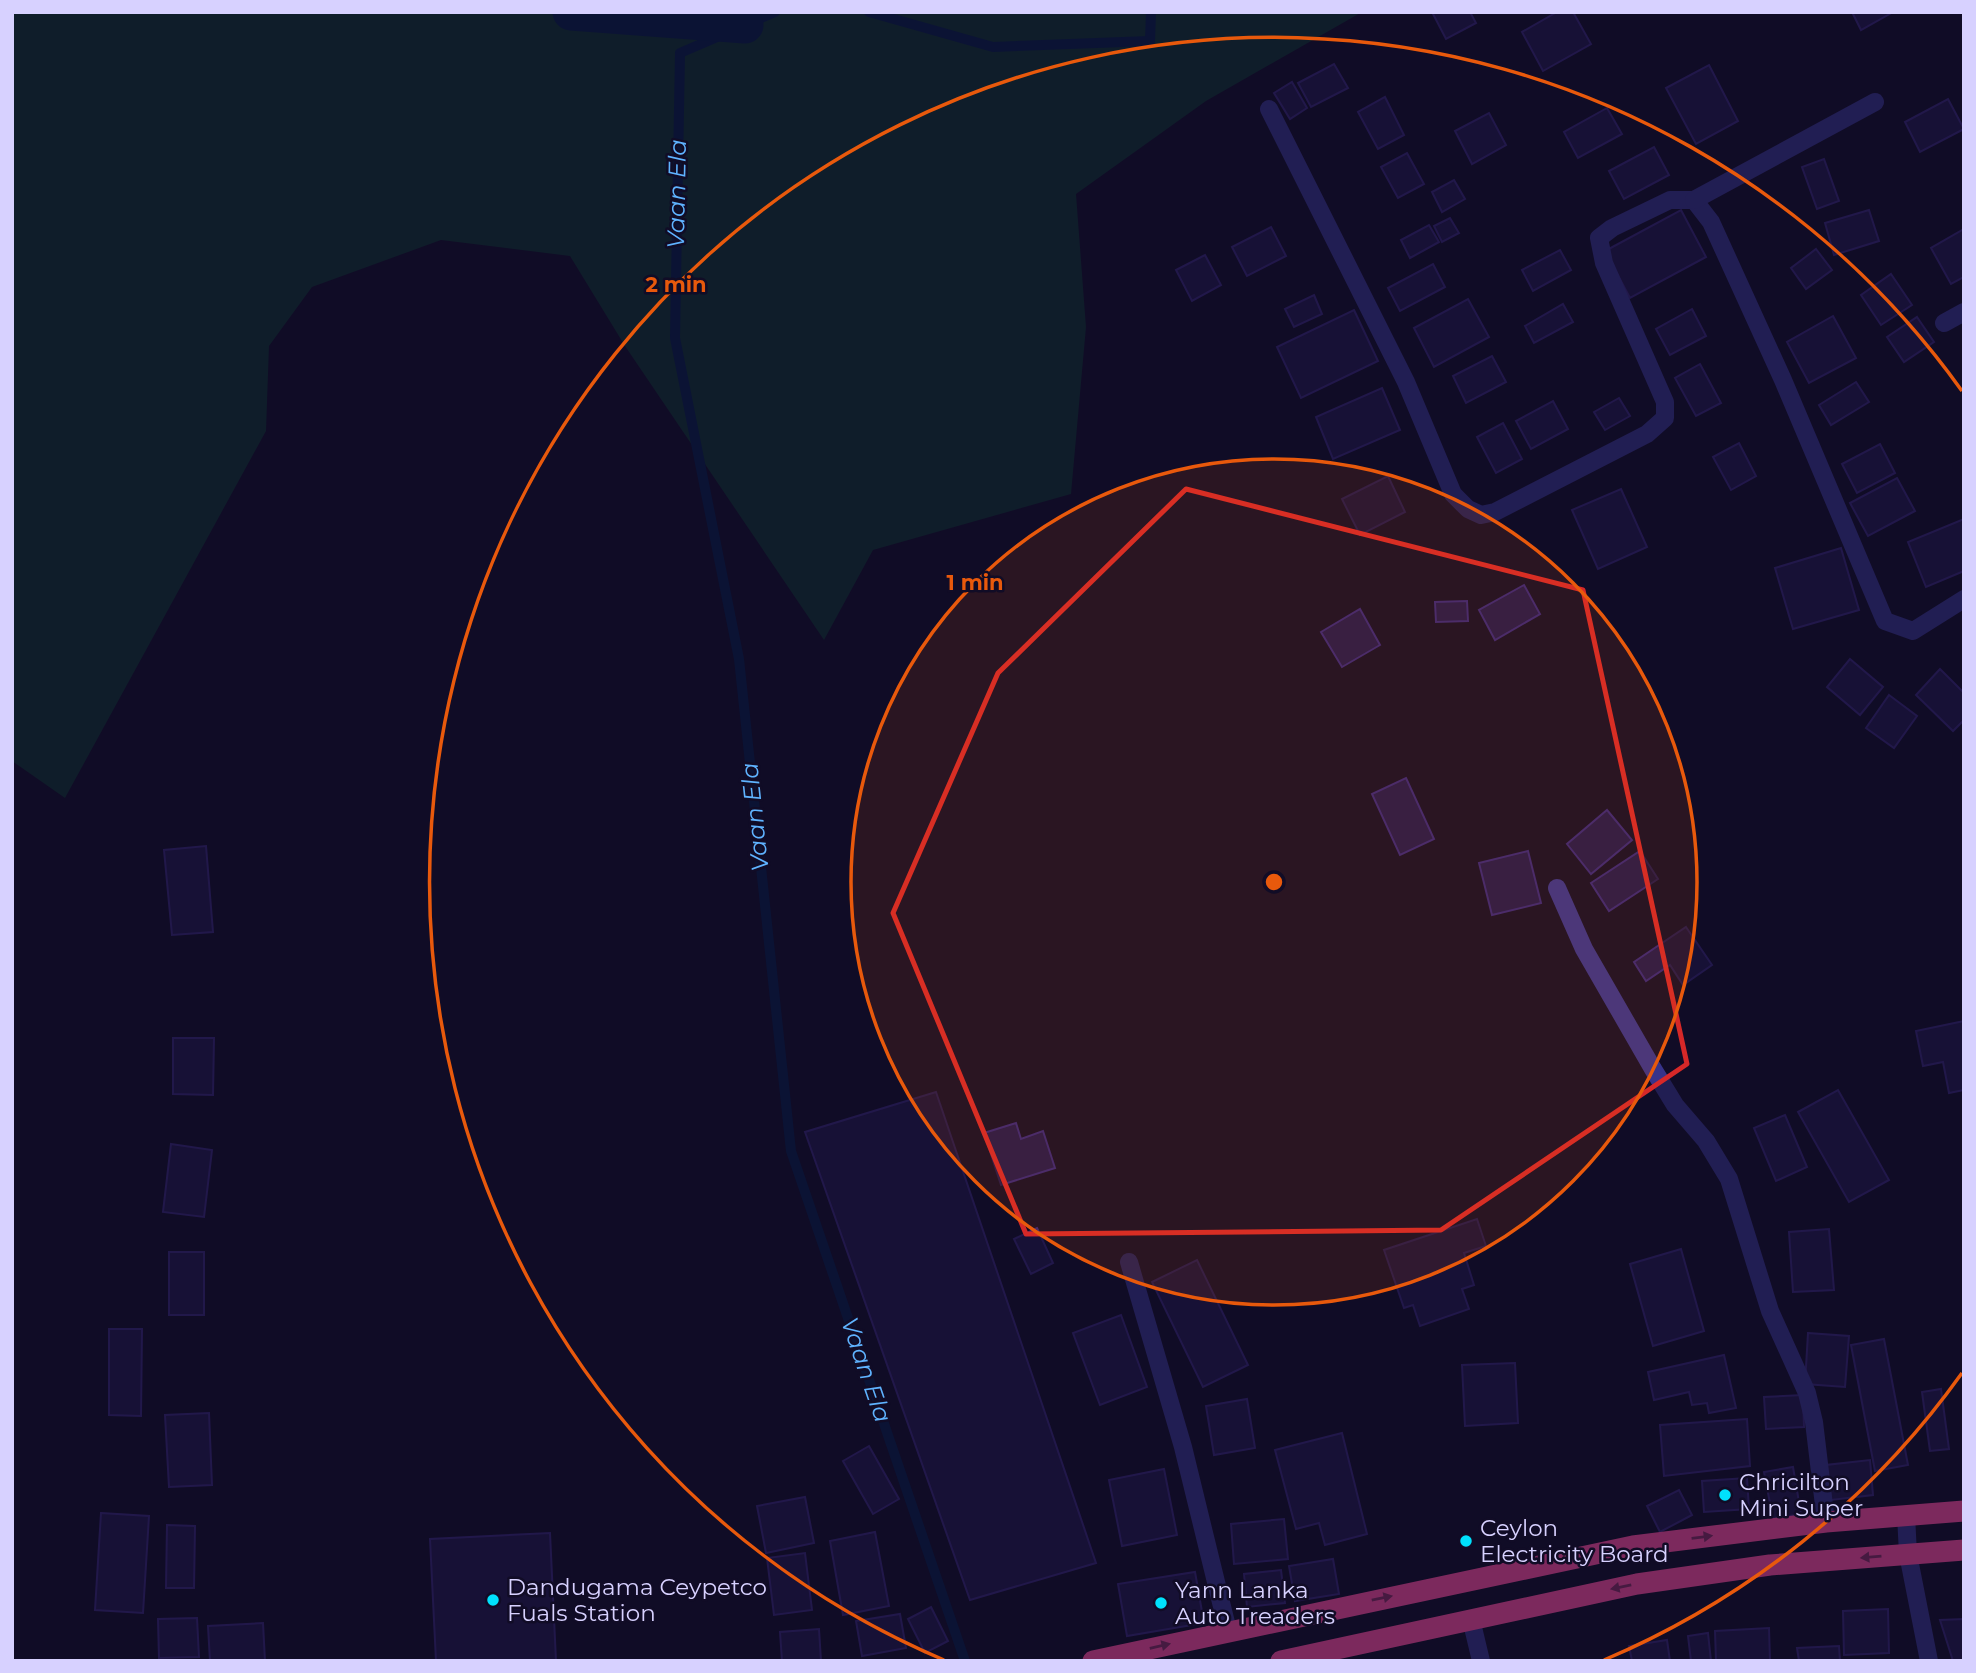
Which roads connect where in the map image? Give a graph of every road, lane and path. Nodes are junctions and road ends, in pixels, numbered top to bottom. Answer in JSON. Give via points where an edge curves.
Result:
{"nodes":[{"id":1,"x":1875,"y":102,"type":"dead end"},
{"id":2,"x":1269,"y":109,"type":"dead end"},
{"id":3,"x":1693,"y":200,"type":"junction"},
{"id":4,"x":1964,"y":312,"type":"edge"},
{"id":5,"x":1944,"y":323,"type":"dead end"},
{"id":6,"x":1964,"y":600,"type":"edge"},
{"id":7,"x":1556,"y":888,"type":"dead end"},
{"id":8,"x":1129,"y":1262,"type":"dead end"},
{"id":9,"x":1964,"y":1511,"type":"edge"},
{"id":10,"x":1906,"y":1515,"type":"junction"},
{"id":11,"x":1826,"y":1522,"type":"junction"},
{"id":12,"x":1964,"y":1550,"type":"edge"},
{"id":13,"x":1908,"y":1553,"type":"junction"},
{"id":14,"x":1471,"y":1619,"type":"junction"},
{"id":15,"x":1228,"y":1631,"type":"junction"},
{"id":16,"x":1093,"y":1661,"type":"edge"},
{"id":17,"x":1281,"y":1661,"type":"edge"},
{"id":18,"x":1481,"y":1661,"type":"edge"},
{"id":19,"x":1929,"y":1661,"type":"edge"}],
"edges":[{"from":1,"to":3,"type":"street"},
{"from":2,"to":3,"type":"street","via":[[1406,382],[1453,494],[1481,515],[1636,440],[1665,418],[1665,402],[1604,263],[1599,237],[1670,200]]},
{"from":3,"to":6,"type":"street","via":[[1712,222],[1885,621],[1913,631]]},
{"from":4,"to":5,"type":"street"},
{"from":7,"to":11,"type":"street","via":[[1584,949],[1653,1069],[1729,1179],[1770,1311],[1807,1393]]},
{"from":8,"to":15,"type":"street","via":[[1183,1447]]},
{"from":9,"to":10,"type":"highway"},
{"from":10,"to":11,"type":"highway"},
{"from":10,"to":13,"type":"street"},
{"from":15,"to":11,"type":"highway","one_way":true,"via":[[1633,1546]]},
{"from":12,"to":13,"type":"highway"},
{"from":13,"to":14,"type":"highway","one_way":true,"via":[[1770,1565],[1637,1584]]},
{"from":13,"to":19,"type":"street"},
{"from":14,"to":17,"type":"highway"},
{"from":14,"to":18,"type":"street"},
{"from":16,"to":15,"type":"highway","one_way":true}]}
